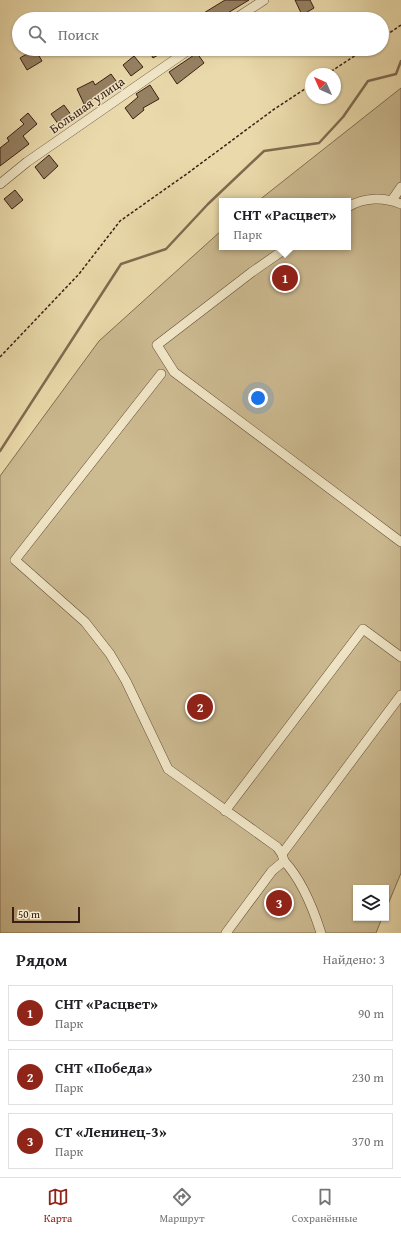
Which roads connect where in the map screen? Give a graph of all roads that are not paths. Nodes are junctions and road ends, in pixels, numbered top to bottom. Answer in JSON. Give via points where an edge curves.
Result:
{"nodes":[{"id":1,"x":264,"y":0,"type":"edge"},
{"id":2,"x":246,"y":12,"type":"edge"},
{"id":3,"x":180,"y":56,"type":"edge"},
{"id":4,"x":0,"y":184,"type":"edge"},
{"id":5,"x":401,"y":187,"type":"edge"},
{"id":6,"x":392,"y":200,"type":"junction"},
{"id":7,"x":401,"y":204,"type":"edge"},
{"id":8,"x":351,"y":206,"type":"edge"},
{"id":9,"x":284,"y":250,"type":"edge"},
{"id":10,"x":161,"y":374,"type":"dead end"},
{"id":11,"x":401,"y":542,"type":"edge"},
{"id":12,"x":401,"y":657,"type":"edge"},
{"id":13,"x":401,"y":695,"type":"edge"},
{"id":14,"x":225,"y":811,"type":"junction"},
{"id":15,"x":283,"y":857,"type":"junction"},
{"id":16,"x":226,"y":933,"type":"edge"},
{"id":17,"x":321,"y":933,"type":"edge"}],
"edges":[{"from":1,"to":2,"type":"street"},
{"from":3,"to":4,"type":"street","name":"Большая улица","via":[[27,162]]},
{"from":5,"to":6,"type":"street"},
{"from":6,"to":7,"type":"street"},
{"from":6,"to":8,"type":"street","via":[[366,200]]},
{"from":9,"to":11,"type":"street","via":[[157,345],[174,372]]},
{"from":10,"to":14,"type":"street","via":[[16,560],[85,622],[110,654],[168,769]]},
{"from":12,"to":14,"type":"street","via":[[363,629]]},
{"from":13,"to":15,"type":"street"},
{"from":14,"to":15,"type":"street","via":[[277,847]]},
{"from":15,"to":16,"type":"street"},
{"from":15,"to":17,"type":"street","via":[[302,888]]}]}
